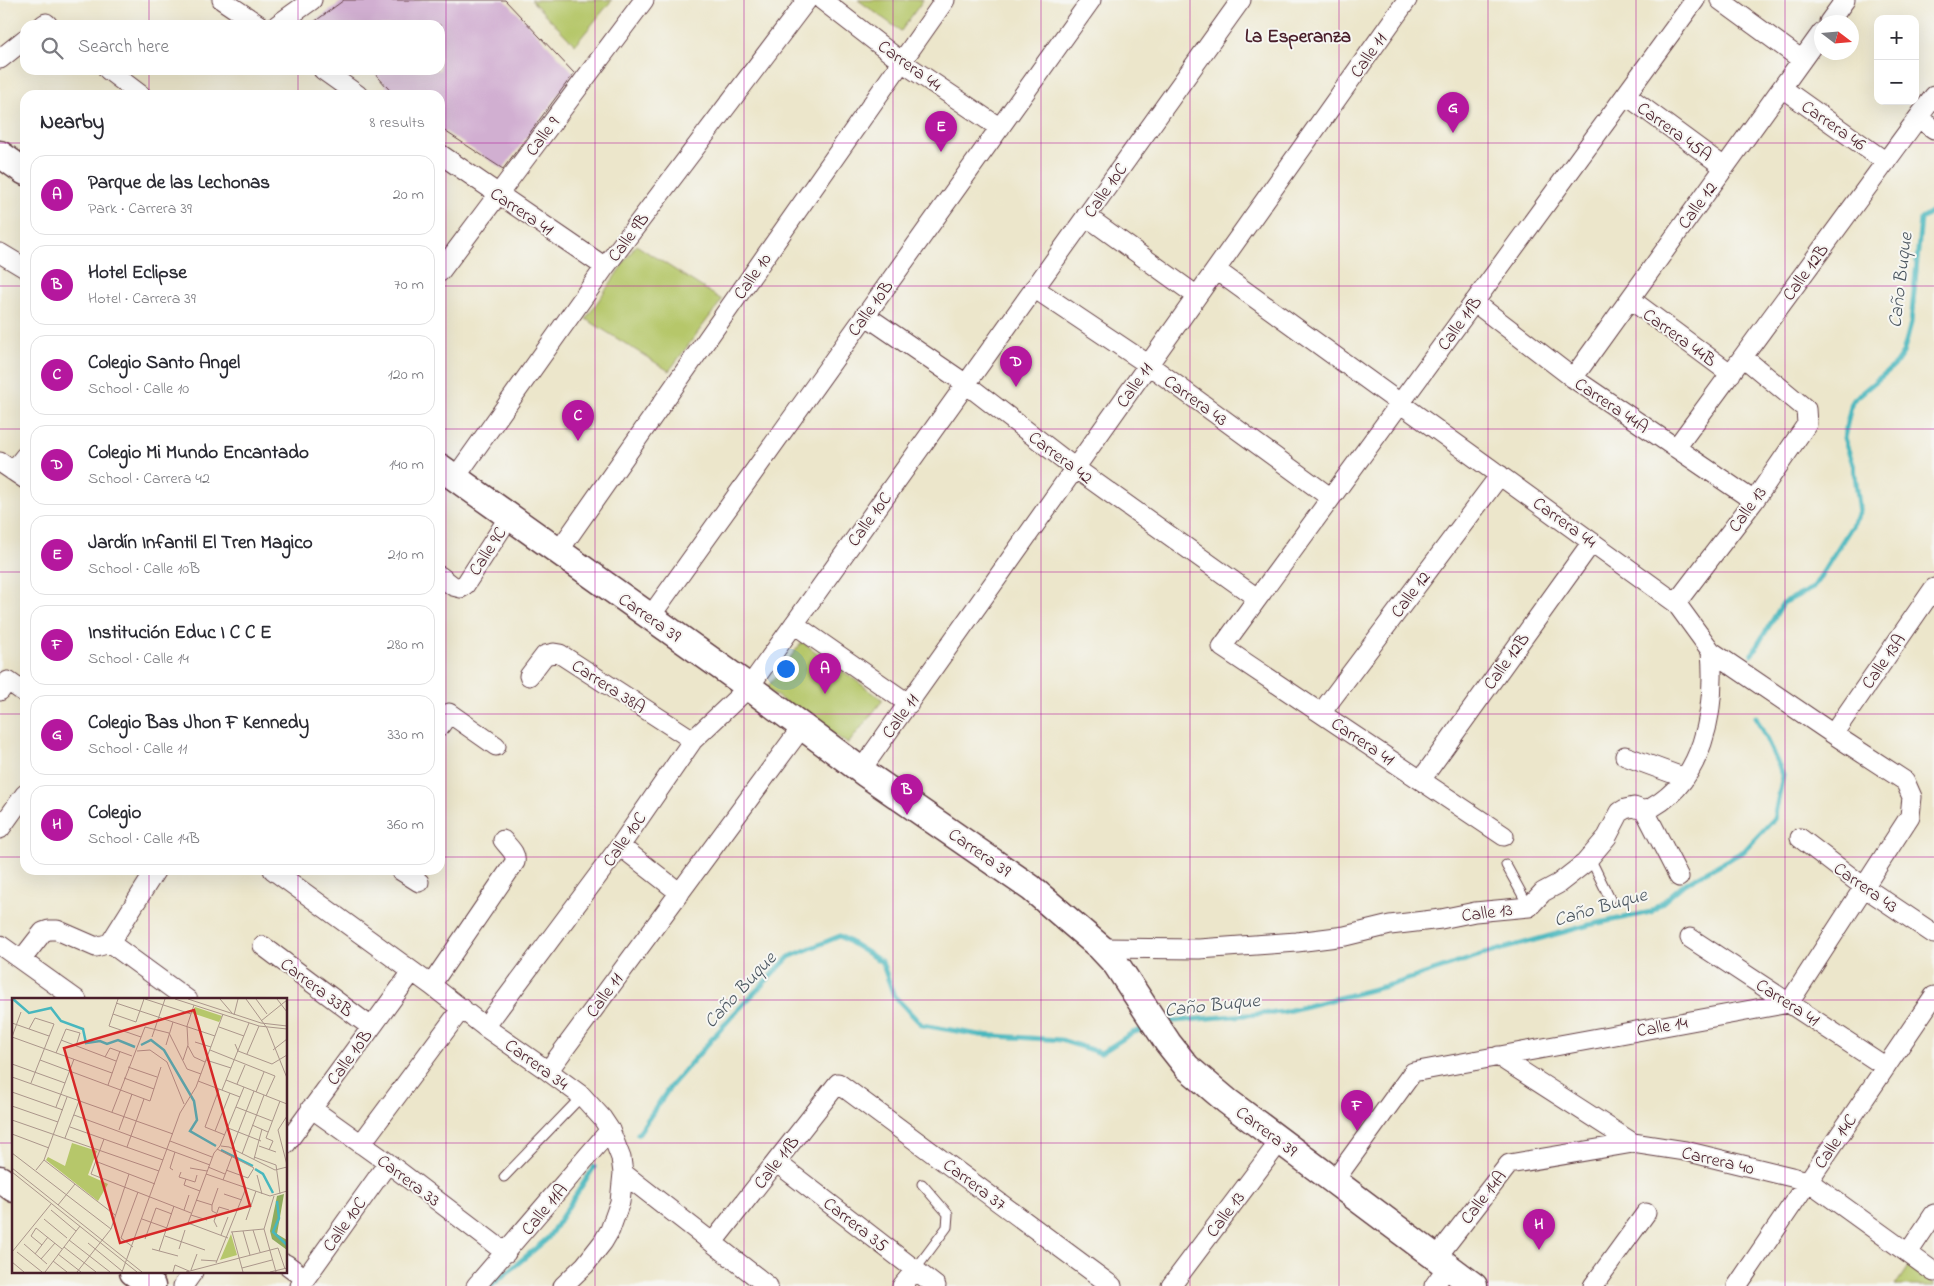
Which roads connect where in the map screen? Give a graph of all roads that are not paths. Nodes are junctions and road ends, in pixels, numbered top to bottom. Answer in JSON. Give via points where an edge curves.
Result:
{"nodes":[{"id":1,"x":222,"y":0,"type":"edge"},
{"id":2,"x":312,"y":0,"type":"edge"},
{"id":3,"x":644,"y":0,"type":"edge"},
{"id":4,"x":807,"y":0,"type":"edge"},
{"id":5,"x":822,"y":0,"type":"edge"},
{"id":6,"x":945,"y":0,"type":"edge"},
{"id":7,"x":1091,"y":0,"type":"edge"},
{"id":8,"x":1241,"y":0,"type":"edge"},
{"id":9,"x":1695,"y":0,"type":"edge"},
{"id":10,"x":1720,"y":0,"type":"edge"},
{"id":11,"x":1845,"y":0,"type":"edge"},
{"id":12,"x":1404,"y":1,"type":"edge"},
{"id":13,"x":1834,"y":15,"type":"edge"},
{"id":14,"x":252,"y":20,"type":"edge"},
{"id":15,"x":284,"y":20,"type":"edge"},
{"id":16,"x":20,"y":43,"type":"edge"},
{"id":17,"x":1814,"y":43,"type":"edge"},
{"id":18,"x":0,"y":59,"type":"edge"},
{"id":19,"x":1802,"y":60,"type":"junction"},
{"id":20,"x":902,"y":62,"type":"junction"},
{"id":21,"x":115,"y":75,"type":"edge"},
{"id":22,"x":330,"y":75,"type":"edge"},
{"id":23,"x":1782,"y":88,"type":"junction"},
{"id":24,"x":134,"y":90,"type":"edge"},
{"id":25,"x":351,"y":90,"type":"edge"},
{"id":26,"x":1626,"y":95,"type":"junction"},
{"id":27,"x":1934,"y":96,"type":"edge"},
{"id":28,"x":1918,"y":118,"type":"junction"},
{"id":29,"x":1000,"y":128,"type":"junction"},
{"id":30,"x":1934,"y":129,"type":"edge"},
{"id":31,"x":0,"y":154,"type":"edge"},
{"id":32,"x":445,"y":158,"type":"edge"},
{"id":33,"x":1886,"y":162,"type":"junction"},
{"id":34,"x":1724,"y":167,"type":"junction"},
{"id":35,"x":20,"y":168,"type":"edge"},
{"id":36,"x":498,"y":195,"type":"junction"},
{"id":37,"x":1086,"y":216,"type":"junction"},
{"id":38,"x":0,"y":253,"type":"edge"},
{"id":39,"x":20,"y":265,"type":"edge"},
{"id":40,"x":445,"y":265,"type":"edge"},
{"id":41,"x":605,"y":267,"type":"junction"},
{"id":42,"x":1216,"y":270,"type":"junction"},
{"id":43,"x":1034,"y":288,"type":"junction"},
{"id":44,"x":1197,"y":296,"type":"junction"},
{"id":45,"x":1630,"y":299,"type":"junction"},
{"id":46,"x":1474,"y":302,"type":"junction"},
{"id":47,"x":866,"y":315,"type":"junction"},
{"id":48,"x":1743,"y":357,"type":"junction"},
{"id":49,"x":1149,"y":365,"type":"junction"},
{"id":50,"x":1731,"y":374,"type":"junction"},
{"id":51,"x":1573,"y":378,"type":"junction"},
{"id":52,"x":966,"y":384,"type":"junction"},
{"id":53,"x":1400,"y":404,"type":"junction"},
{"id":54,"x":1806,"y":410,"type":"joint"},
{"id":55,"x":1676,"y":448,"type":"junction"},
{"id":56,"x":1075,"y":468,"type":"junction"},
{"id":57,"x":448,"y":473,"type":"edge"},
{"id":58,"x":1500,"y":475,"type":"junction"},
{"id":59,"x":1331,"y":498,"type":"junction"},
{"id":60,"x":1754,"y":501,"type":"junction"},
{"id":61,"x":509,"y":517,"type":"junction"},
{"id":62,"x":1592,"y":542,"type":"junction"},
{"id":63,"x":558,"y":552,"type":"junction"},
{"id":64,"x":445,"y":580,"type":"edge"},
{"id":65,"x":1934,"y":588,"type":"edge"},
{"id":66,"x":1257,"y":598,"type":"junction"},
{"id":67,"x":1676,"y":604,"type":"junction"},
{"id":68,"x":650,"y":617,"type":"junction"},
{"id":69,"x":794,"y":624,"type":"junction"},
{"id":70,"x":1222,"y":647,"type":"joint"},
{"id":71,"x":1711,"y":651,"type":"junction"},
{"id":72,"x":529,"y":676,"type":"dead end"},
{"id":73,"x":4,"y":686,"type":"edge"},
{"id":74,"x":748,"y":687,"type":"junction"},
{"id":75,"x":20,"y":691,"type":"edge"},
{"id":76,"x":909,"y":704,"type":"junction"},
{"id":77,"x":1321,"y":713,"type":"junction"},
{"id":78,"x":445,"y":720,"type":"edge"},
{"id":79,"x":802,"y":727,"type":"junction"},
{"id":80,"x":1832,"y":734,"type":"junction"},
{"id":81,"x":693,"y":740,"type":"junction"},
{"id":82,"x":496,"y":746,"type":"dead end"},
{"id":83,"x":1625,"y":756,"type":"dead end"},
{"id":84,"x":861,"y":770,"type":"junction"},
{"id":85,"x":1685,"y":778,"type":"junction"},
{"id":86,"x":1421,"y":780,"type":"junction"},
{"id":87,"x":20,"y":801,"type":"edge"},
{"id":88,"x":1645,"y":811,"type":"junction"},
{"id":89,"x":0,"y":829,"type":"edge"},
{"id":90,"x":1504,"y":836,"type":"dead end"},
{"id":91,"x":1800,"y":838,"type":"dead end"},
{"id":92,"x":503,"y":840,"type":"dead end"},
{"id":93,"x":620,"y":846,"type":"junction"},
{"id":94,"x":1590,"y":858,"type":"junction"},
{"id":95,"x":1506,"y":865,"type":"dead end"},
{"id":96,"x":153,"y":875,"type":"edge"},
{"id":97,"x":280,"y":875,"type":"edge"},
{"id":98,"x":408,"y":875,"type":"edge"},
{"id":99,"x":1679,"y":877,"type":"dead end"},
{"id":100,"x":419,"y":882,"type":"dead end"},
{"id":101,"x":1864,"y":886,"type":"junction"},
{"id":102,"x":680,"y":893,"type":"junction"},
{"id":103,"x":1610,"y":900,"type":"dead end"},
{"id":104,"x":1529,"y":907,"type":"junction"},
{"id":105,"x":1934,"y":934,"type":"edge"},
{"id":106,"x":1690,"y":938,"type":"dead end"},
{"id":107,"x":110,"y":942,"type":"junction"},
{"id":108,"x":0,"y":945,"type":"edge"},
{"id":109,"x":263,"y":946,"type":"dead end"},
{"id":110,"x":1101,"y":948,"type":"junction"},
{"id":111,"x":22,"y":959,"type":"junction"},
{"id":112,"x":412,"y":972,"type":"junction"},
{"id":113,"x":431,"y":985,"type":"junction"},
{"id":114,"x":1934,"y":996,"type":"edge"},
{"id":115,"x":74,"y":998,"type":"edge"},
{"id":116,"x":185,"y":998,"type":"edge"},
{"id":117,"x":1789,"y":1003,"type":"junction"},
{"id":118,"x":462,"y":1008,"type":"junction"},
{"id":119,"x":371,"y":1027,"type":"junction"},
{"id":120,"x":485,"y":1027,"type":"junction"},
{"id":121,"x":1498,"y":1056,"type":"junction"},
{"id":122,"x":1886,"y":1067,"type":"junction"},
{"id":123,"x":548,"y":1071,"type":"junction"},
{"id":124,"x":838,"y":1082,"type":"joint"},
{"id":125,"x":582,"y":1096,"type":"junction"},
{"id":126,"x":312,"y":1108,"type":"junction"},
{"id":127,"x":610,"y":1130,"type":"junction"},
{"id":128,"x":288,"y":1141,"type":"edge"},
{"id":129,"x":1280,"y":1141,"type":"junction"},
{"id":130,"x":1633,"y":1143,"type":"junction"},
{"id":131,"x":361,"y":1144,"type":"junction"},
{"id":132,"x":776,"y":1162,"type":"junction"},
{"id":133,"x":388,"y":1163,"type":"junction"},
{"id":134,"x":623,"y":1173,"type":"junction"},
{"id":135,"x":504,"y":1177,"type":"dead end"},
{"id":136,"x":0,"y":1179,"type":"edge"},
{"id":137,"x":1334,"y":1181,"type":"junction"},
{"id":138,"x":1808,"y":1181,"type":"junction"},
{"id":139,"x":922,"y":1184,"type":"dead end"},
{"id":140,"x":12,"y":1188,"type":"edge"},
{"id":141,"x":1646,"y":1213,"type":"dead end"},
{"id":142,"x":1934,"y":1214,"type":"edge"},
{"id":143,"x":713,"y":1242,"type":"junction"},
{"id":144,"x":506,"y":1253,"type":"junction"},
{"id":145,"x":1908,"y":1253,"type":"junction"},
{"id":146,"x":288,"y":1266,"type":"edge"},
{"id":147,"x":915,"y":1270,"type":"junction"},
{"id":148,"x":1439,"y":1270,"type":"edge"},
{"id":149,"x":1934,"y":1272,"type":"edge"},
{"id":150,"x":136,"y":1274,"type":"edge"},
{"id":151,"x":192,"y":1274,"type":"edge"},
{"id":152,"x":303,"y":1282,"type":"edge"},
{"id":153,"x":575,"y":1282,"type":"edge"},
{"id":154,"x":152,"y":1286,"type":"edge"},
{"id":155,"x":183,"y":1286,"type":"edge"},
{"id":156,"x":476,"y":1286,"type":"edge"},
{"id":157,"x":768,"y":1286,"type":"edge"},
{"id":158,"x":902,"y":1286,"type":"edge"},
{"id":159,"x":936,"y":1286,"type":"edge"},
{"id":160,"x":1112,"y":1286,"type":"edge"},
{"id":161,"x":1171,"y":1286,"type":"edge"},
{"id":162,"x":1474,"y":1286,"type":"edge"},
{"id":163,"x":1593,"y":1286,"type":"edge"},
{"id":164,"x":1736,"y":1286,"type":"edge"}],
"edges":[{"from":1,"to":14,"type":"street"},
{"from":2,"to":15,"type":"street"},
{"from":3,"to":36,"type":"street","name":"Calle 9"},
{"from":4,"to":41,"type":"street","name":"Calle 9B"},
{"from":5,"to":20,"type":"street","name":"Carrera 44"},
{"from":6,"to":20,"type":"street","name":"Calle 10"},
{"from":7,"to":29,"type":"street","name":"Calle 10B"},
{"from":8,"to":37,"type":"street","name":"Calle 10C"},
{"from":9,"to":26,"type":"street","name":"Calle 11B"},
{"from":10,"to":19,"type":"street"},
{"from":11,"to":13,"type":"street"},
{"from":12,"to":42,"type":"street","name":"Calle 11"},
{"from":16,"to":18,"type":"street"},
{"from":17,"to":19,"type":"street","name":"Calle 12"},
{"from":19,"to":23,"type":"street","name":"Calle 12"},
{"from":20,"to":29,"type":"street","name":"Carrera 44"},
{"from":20,"to":63,"type":"street","name":"Calle 10"},
{"from":21,"to":24,"type":"street"},
{"from":22,"to":25,"type":"street"},
{"from":23,"to":33,"type":"street","name":"Carrera 46"},
{"from":23,"to":34,"type":"street","name":"Calle 12"},
{"from":26,"to":34,"type":"street","name":"Carrera 45A"},
{"from":26,"to":46,"type":"street","name":"Calle 11B"},
{"from":27,"to":28,"type":"street","name":"Calle 12B"},
{"from":28,"to":30,"type":"street"},
{"from":28,"to":33,"type":"street","name":"Calle 12B"},
{"from":29,"to":47,"type":"street","name":"Calle 10B"},
{"from":31,"to":35,"type":"street"},
{"from":32,"to":36,"type":"street","name":"Carrera 41"},
{"from":33,"to":48,"type":"street","name":"Calle 12B"},
{"from":34,"to":45,"type":"street","name":"Calle 12"},
{"from":36,"to":40,"type":"street","name":"Calle 9"},
{"from":36,"to":41,"type":"street","name":"Carrera 41"},
{"from":37,"to":43,"type":"street","name":"Calle 10C"},
{"from":37,"to":44,"type":"street"},
{"from":38,"to":39,"type":"street"},
{"from":41,"to":57,"type":"street","name":"Calle 9B"},
{"from":42,"to":44,"type":"street","name":"Calle 11"},
{"from":42,"to":53,"type":"street","name":"Carrera 44"},
{"from":43,"to":49,"type":"street","name":"Carrera 43"},
{"from":43,"to":52,"type":"street","name":"Calle 10C"},
{"from":44,"to":49,"type":"street","name":"Calle 11"},
{"from":45,"to":50,"type":"street","name":"Carrera 44B"},
{"from":45,"to":51,"type":"street","name":"Calle 12"},
{"from":46,"to":51,"type":"street","name":"Carrera 44A"},
{"from":46,"to":53,"type":"street","name":"Calle 11B"},
{"from":47,"to":52,"type":"street","name":"Carrera 42"},
{"from":47,"to":68,"type":"street","name":"Calle 10B"},
{"from":48,"to":50,"type":"street","name":"Calle 12B"},
{"from":48,"to":54,"type":"street","name":"Carrera 44B"},
{"from":49,"to":56,"type":"street","name":"Calle 11"},
{"from":49,"to":59,"type":"street","name":"Carrera 43"},
{"from":50,"to":55,"type":"street","name":"Calle 12B"},
{"from":51,"to":55,"type":"street","name":"Carrera 44A"},
{"from":52,"to":56,"type":"street","name":"Carrera 42"},
{"from":52,"to":69,"type":"street","name":"Calle 10C"},
{"from":53,"to":58,"type":"street","name":"Carrera 44"},
{"from":53,"to":59,"type":"street","name":"Calle 11B"},
{"from":54,"to":60,"type":"street","name":"Calle 13","via":[[1807,424]]},
{"from":55,"to":60,"type":"street","name":"Carrera 44A"},
{"from":56,"to":66,"type":"street","name":"Carrera 42"},
{"from":56,"to":76,"type":"street","name":"Calle 11"},
{"from":57,"to":61,"type":"street","name":"Carrera 39"},
{"from":58,"to":62,"type":"street","name":"Carrera 44"},
{"from":58,"to":77,"type":"street","name":"Calle 12"},
{"from":59,"to":66,"type":"street","name":"Calle 11B"},
{"from":60,"to":67,"type":"street","name":"Calle 13"},
{"from":61,"to":63,"type":"street","name":"Carrera 39"},
{"from":61,"to":64,"type":"street","name":"Calle 9C","via":[[465,585],[461,588],[453,586]]},
{"from":62,"to":67,"type":"street","name":"Carrera 44"},
{"from":62,"to":86,"type":"street","name":"Calle 12B"},
{"from":63,"to":68,"type":"street","name":"Carrera 39"},
{"from":65,"to":80,"type":"street","name":"Calle 13A"},
{"from":66,"to":70,"type":"street","name":"Calle 11B"},
{"from":67,"to":71,"type":"street","name":"Carrera 44"},
{"from":68,"to":74,"type":"street","name":"Carrera 39"},
{"from":69,"to":74,"type":"street","name":"Calle 10C"},
{"from":69,"to":76,"type":"street"},
{"from":70,"to":77,"type":"street","name":"Carrera 41"},
{"from":71,"to":80,"type":"street","name":"Carrera 44"},
{"from":71,"to":85,"type":"street","via":[[1712,688],[1707,726]]},
{"from":72,"to":81,"type":"street","name":"Carrera 38A","via":[[545,655],[560,654]]},
{"from":73,"to":75,"type":"street"},
{"from":74,"to":79,"type":"street","name":"Carrera 39"},
{"from":74,"to":81,"type":"street","name":"Calle 10C"},
{"from":76,"to":84,"type":"street","name":"Calle 11"},
{"from":77,"to":86,"type":"street","name":"Carrera 41"},
{"from":78,"to":82,"type":"street"},
{"from":79,"to":84,"type":"street","name":"Carrera 39"},
{"from":79,"to":102,"type":"street","name":"Calle 11"},
{"from":80,"to":101,"type":"street","name":"Carrera 44","via":[[1905,781],[1912,797],[1910,816]]},
{"from":81,"to":93,"type":"street","name":"Calle 10C"},
{"from":83,"to":85,"type":"street"},
{"from":84,"to":110,"type":"street","name":"Carrera 39","via":[[1031,888]]},
{"from":85,"to":88,"type":"street","via":[[1668,798]]},
{"from":86,"to":90,"type":"street","name":"Carrera 41"},
{"from":87,"to":89,"type":"street"},
{"from":88,"to":94,"type":"street","name":"Calle 13","via":[[1634,806],[1620,812],[1607,837]]},
{"from":88,"to":99,"type":"street"},
{"from":91,"to":101,"type":"street","name":"Carrera 43"},
{"from":92,"to":113,"type":"street","via":[[514,853],[515,862]]},
{"from":93,"to":102,"type":"street"},
{"from":93,"to":120,"type":"street","name":"Calle 10C"},
{"from":94,"to":103,"type":"lane"},
{"from":94,"to":104,"type":"street","name":"Calle 13","via":[[1543,892]]},
{"from":95,"to":104,"type":"lane"},
{"from":96,"to":107,"type":"street"},
{"from":97,"to":112,"type":"street","name":"Carrera 34"},
{"from":98,"to":100,"type":"street"},
{"from":101,"to":105,"type":"street","name":"Carrera 43"},
{"from":101,"to":117,"type":"street"},
{"from":102,"to":123,"type":"street","name":"Calle 11"},
{"from":104,"to":110,"type":"street","name":"Calle 13","via":[[1375,927],[1345,936],[1297,942],[1199,949]]},
{"from":106,"to":117,"type":"street","name":"Carrera 41"},
{"from":107,"to":111,"type":"street","via":[[96,947],[57,930],[49,930],[43,932]]},
{"from":107,"to":116,"type":"street"},
{"from":108,"to":111,"type":"street"},
{"from":109,"to":119,"type":"street","name":"Carrera 33B"},
{"from":110,"to":129,"type":"street","name":"Carrera 39","via":[[1116,964],[1186,1067]]},
{"from":111,"to":115,"type":"street"},
{"from":112,"to":113,"type":"street","name":"Carrera 34"},
{"from":112,"to":119,"type":"street","name":"Calle 10B"},
{"from":113,"to":118,"type":"street","name":"Carrera 34"},
{"from":114,"to":122,"type":"street","name":"Calle 14C"},
{"from":117,"to":121,"type":"street","name":"Calle 14"},
{"from":117,"to":122,"type":"street","name":"Carrera 41"},
{"from":118,"to":120,"type":"street","name":"Carrera 34"},
{"from":118,"to":131,"type":"street"},
{"from":119,"to":126,"type":"street","name":"Calle 10B"},
{"from":120,"to":123,"type":"street","name":"Carrera 34"},
{"from":121,"to":130,"type":"street","name":"Carrera 40"},
{"from":121,"to":137,"type":"street","name":"Calle 14","via":[[1413,1072]]},
{"from":122,"to":138,"type":"street","name":"Calle 14C"},
{"from":123,"to":125,"type":"street","name":"Carrera 34"},
{"from":124,"to":132,"type":"street","name":"Calle 11B"},
{"from":124,"to":160,"type":"street","name":"Carrera 37"},
{"from":125,"to":127,"type":"street","name":"Carrera 34"},
{"from":125,"to":135,"type":"lane"},
{"from":126,"to":128,"type":"street","name":"Calle 10B"},
{"from":126,"to":131,"type":"street","name":"Carrera 33"},
{"from":127,"to":134,"type":"street","name":"Carrera 34"},
{"from":127,"to":144,"type":"street","name":"Calle 11A"},
{"from":129,"to":137,"type":"street","name":"Carrera 39"},
{"from":129,"to":161,"type":"street","name":"Calle 13"},
{"from":130,"to":138,"type":"street","name":"Carrera 40","via":[[1685,1151]]},
{"from":130,"to":148,"type":"street","name":"Calle 14A","via":[[1509,1164]]},
{"from":131,"to":133,"type":"street","name":"Carrera 33"},
{"from":132,"to":143,"type":"street","name":"Calle 11B"},
{"from":132,"to":147,"type":"street","name":"Carrera 35"},
{"from":133,"to":144,"type":"street","name":"Carrera 33"},
{"from":133,"to":152,"type":"street","name":"Calle 10C"},
{"from":134,"to":143,"type":"street"},
{"from":134,"to":153,"type":"street","via":[[620,1202],[610,1230]]},
{"from":136,"to":140,"type":"street"},
{"from":137,"to":148,"type":"street","name":"Carrera 39"},
{"from":138,"to":145,"type":"street","name":"Carrera 40"},
{"from":138,"to":164,"type":"street","name":"Calle 14C"},
{"from":139,"to":147,"type":"lane","via":[[948,1214],[947,1227]]},
{"from":141,"to":163,"type":"street"},
{"from":142,"to":145,"type":"street"},
{"from":143,"to":157,"type":"street"},
{"from":144,"to":156,"type":"street","name":"Calle 11A"},
{"from":145,"to":149,"type":"street","name":"Carrera 40"},
{"from":146,"to":152,"type":"street"},
{"from":147,"to":158,"type":"street"},
{"from":147,"to":159,"type":"street","name":"Carrera 35"},
{"from":148,"to":162,"type":"street","name":"Carrera 39"},
{"from":150,"to":154,"type":"street"},
{"from":151,"to":155,"type":"street"}]}
